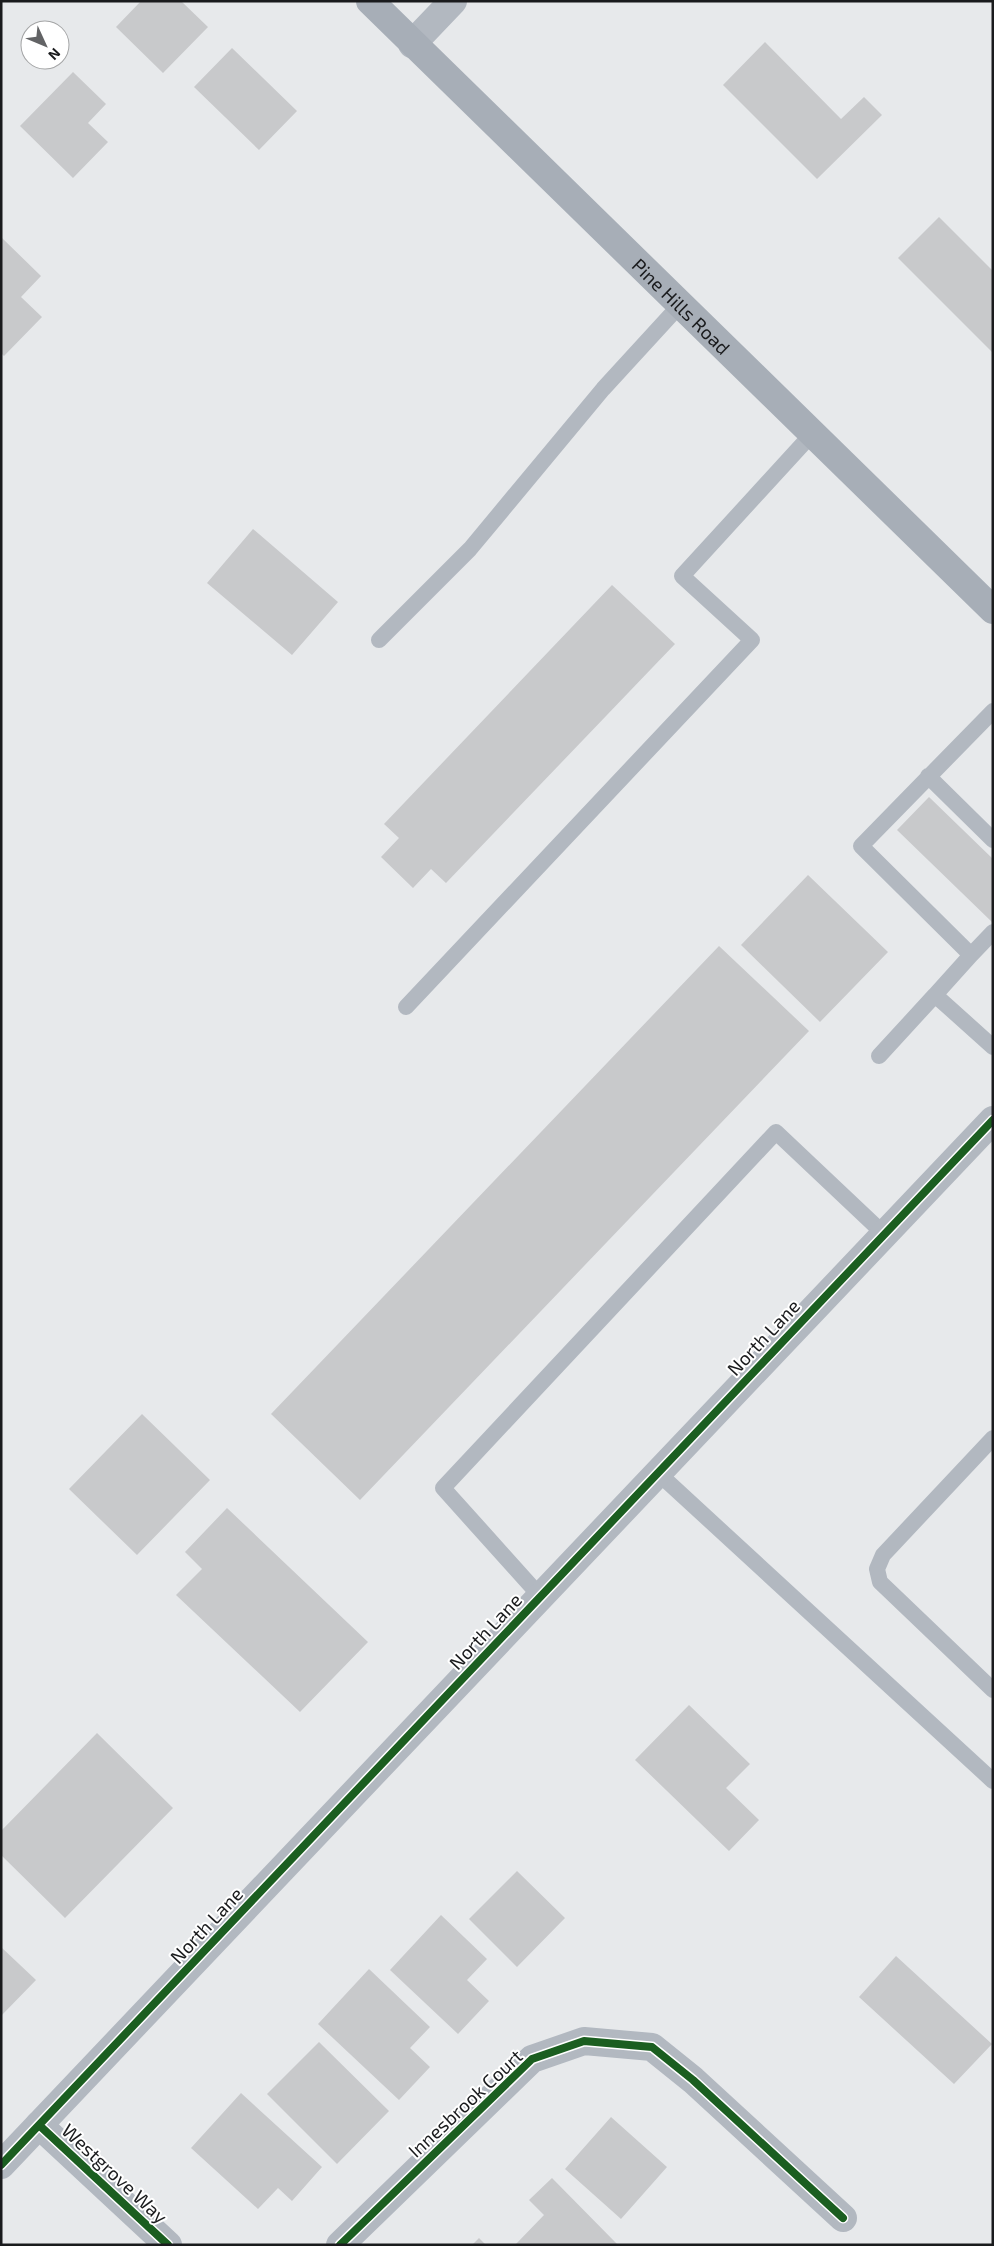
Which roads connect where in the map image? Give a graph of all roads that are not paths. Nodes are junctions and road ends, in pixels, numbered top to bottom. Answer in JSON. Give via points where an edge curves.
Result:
{"nodes":[{"id":1,"x":370,"y":1,"type":"edge"},
{"id":2,"x":453,"y":1,"type":"edge"},
{"id":3,"x":412,"y":44,"type":"junction"},
{"id":4,"x":680,"y":305,"type":"junction"},
{"id":5,"x":812,"y":434,"type":"junction"},
{"id":6,"x":993,"y":610,"type":"edge"},
{"id":7,"x":379,"y":640,"type":"dead end"},
{"id":8,"x":993,"y":711,"type":"edge"},
{"id":9,"x":928,"y":776,"type":"junction"},
{"id":10,"x":993,"y":840,"type":"edge"},
{"id":11,"x":993,"y":932,"type":"edge"},
{"id":12,"x":972,"y":956,"type":"junction"},
{"id":13,"x":935,"y":995,"type":"junction"},
{"id":14,"x":406,"y":1007,"type":"dead end"},
{"id":15,"x":993,"y":1046,"type":"edge"},
{"id":16,"x":880,"y":1056,"type":"dead end"},
{"id":17,"x":993,"y":1120,"type":"edge"},
{"id":18,"x":884,"y":1234,"type":"junction"},
{"id":19,"x":993,"y":1438,"type":"edge"},
{"id":20,"x":657,"y":1472,"type":"junction"},
{"id":21,"x":540,"y":1596,"type":"junction"},
{"id":22,"x":993,"y":1690,"type":"edge"},
{"id":23,"x":993,"y":1781,"type":"edge"},
{"id":24,"x":40,"y":2125,"type":"junction"},
{"id":25,"x":1,"y":2165,"type":"edge"},
{"id":26,"x":843,"y":2218,"type":"dead end"},
{"id":27,"x":168,"y":2245,"type":"edge"},
{"id":28,"x":340,"y":2245,"type":"edge"}],
"edges":[{"from":1,"to":3,"type":"main road","name":"Pine Hills Road"},
{"from":2,"to":3,"type":"street"},
{"from":3,"to":4,"type":"main road","name":"Pine Hills Road"},
{"from":4,"to":5,"type":"main road","name":"Pine Hills Road"},
{"from":4,"to":7,"type":"lane","via":[[603,389],[470,549]]},
{"from":5,"to":6,"type":"main road","name":"Pine Hills Road"},
{"from":5,"to":14,"type":"lane","via":[[682,576],[752,640]]},
{"from":8,"to":9,"type":"lane"},
{"from":9,"to":10,"type":"lane"},
{"from":9,"to":12,"type":"lane","via":[[861,846]]},
{"from":11,"to":12,"type":"lane"},
{"from":12,"to":13,"type":"lane"},
{"from":13,"to":15,"type":"lane"},
{"from":13,"to":16,"type":"lane"},
{"from":17,"to":18,"type":"street","name":"North Lane"},
{"from":18,"to":20,"type":"street","name":"North Lane"},
{"from":18,"to":21,"type":"lane","via":[[776,1132],[443,1488]]},
{"from":19,"to":22,"type":"lane","via":[[883,1555],[877,1570],[880,1582]]},
{"from":20,"to":21,"type":"street","name":"North Lane"},
{"from":20,"to":23,"type":"lane"},
{"from":21,"to":24,"type":"street","name":"North Lane"},
{"from":24,"to":25,"type":"street","name":"North Lane"},
{"from":24,"to":27,"type":"street","name":"Westgrove Way"},
{"from":26,"to":28,"type":"street","name":"Innesbrook Court","via":[[693,2080],[652,2047],[584,2041],[532,2059]]}]}
